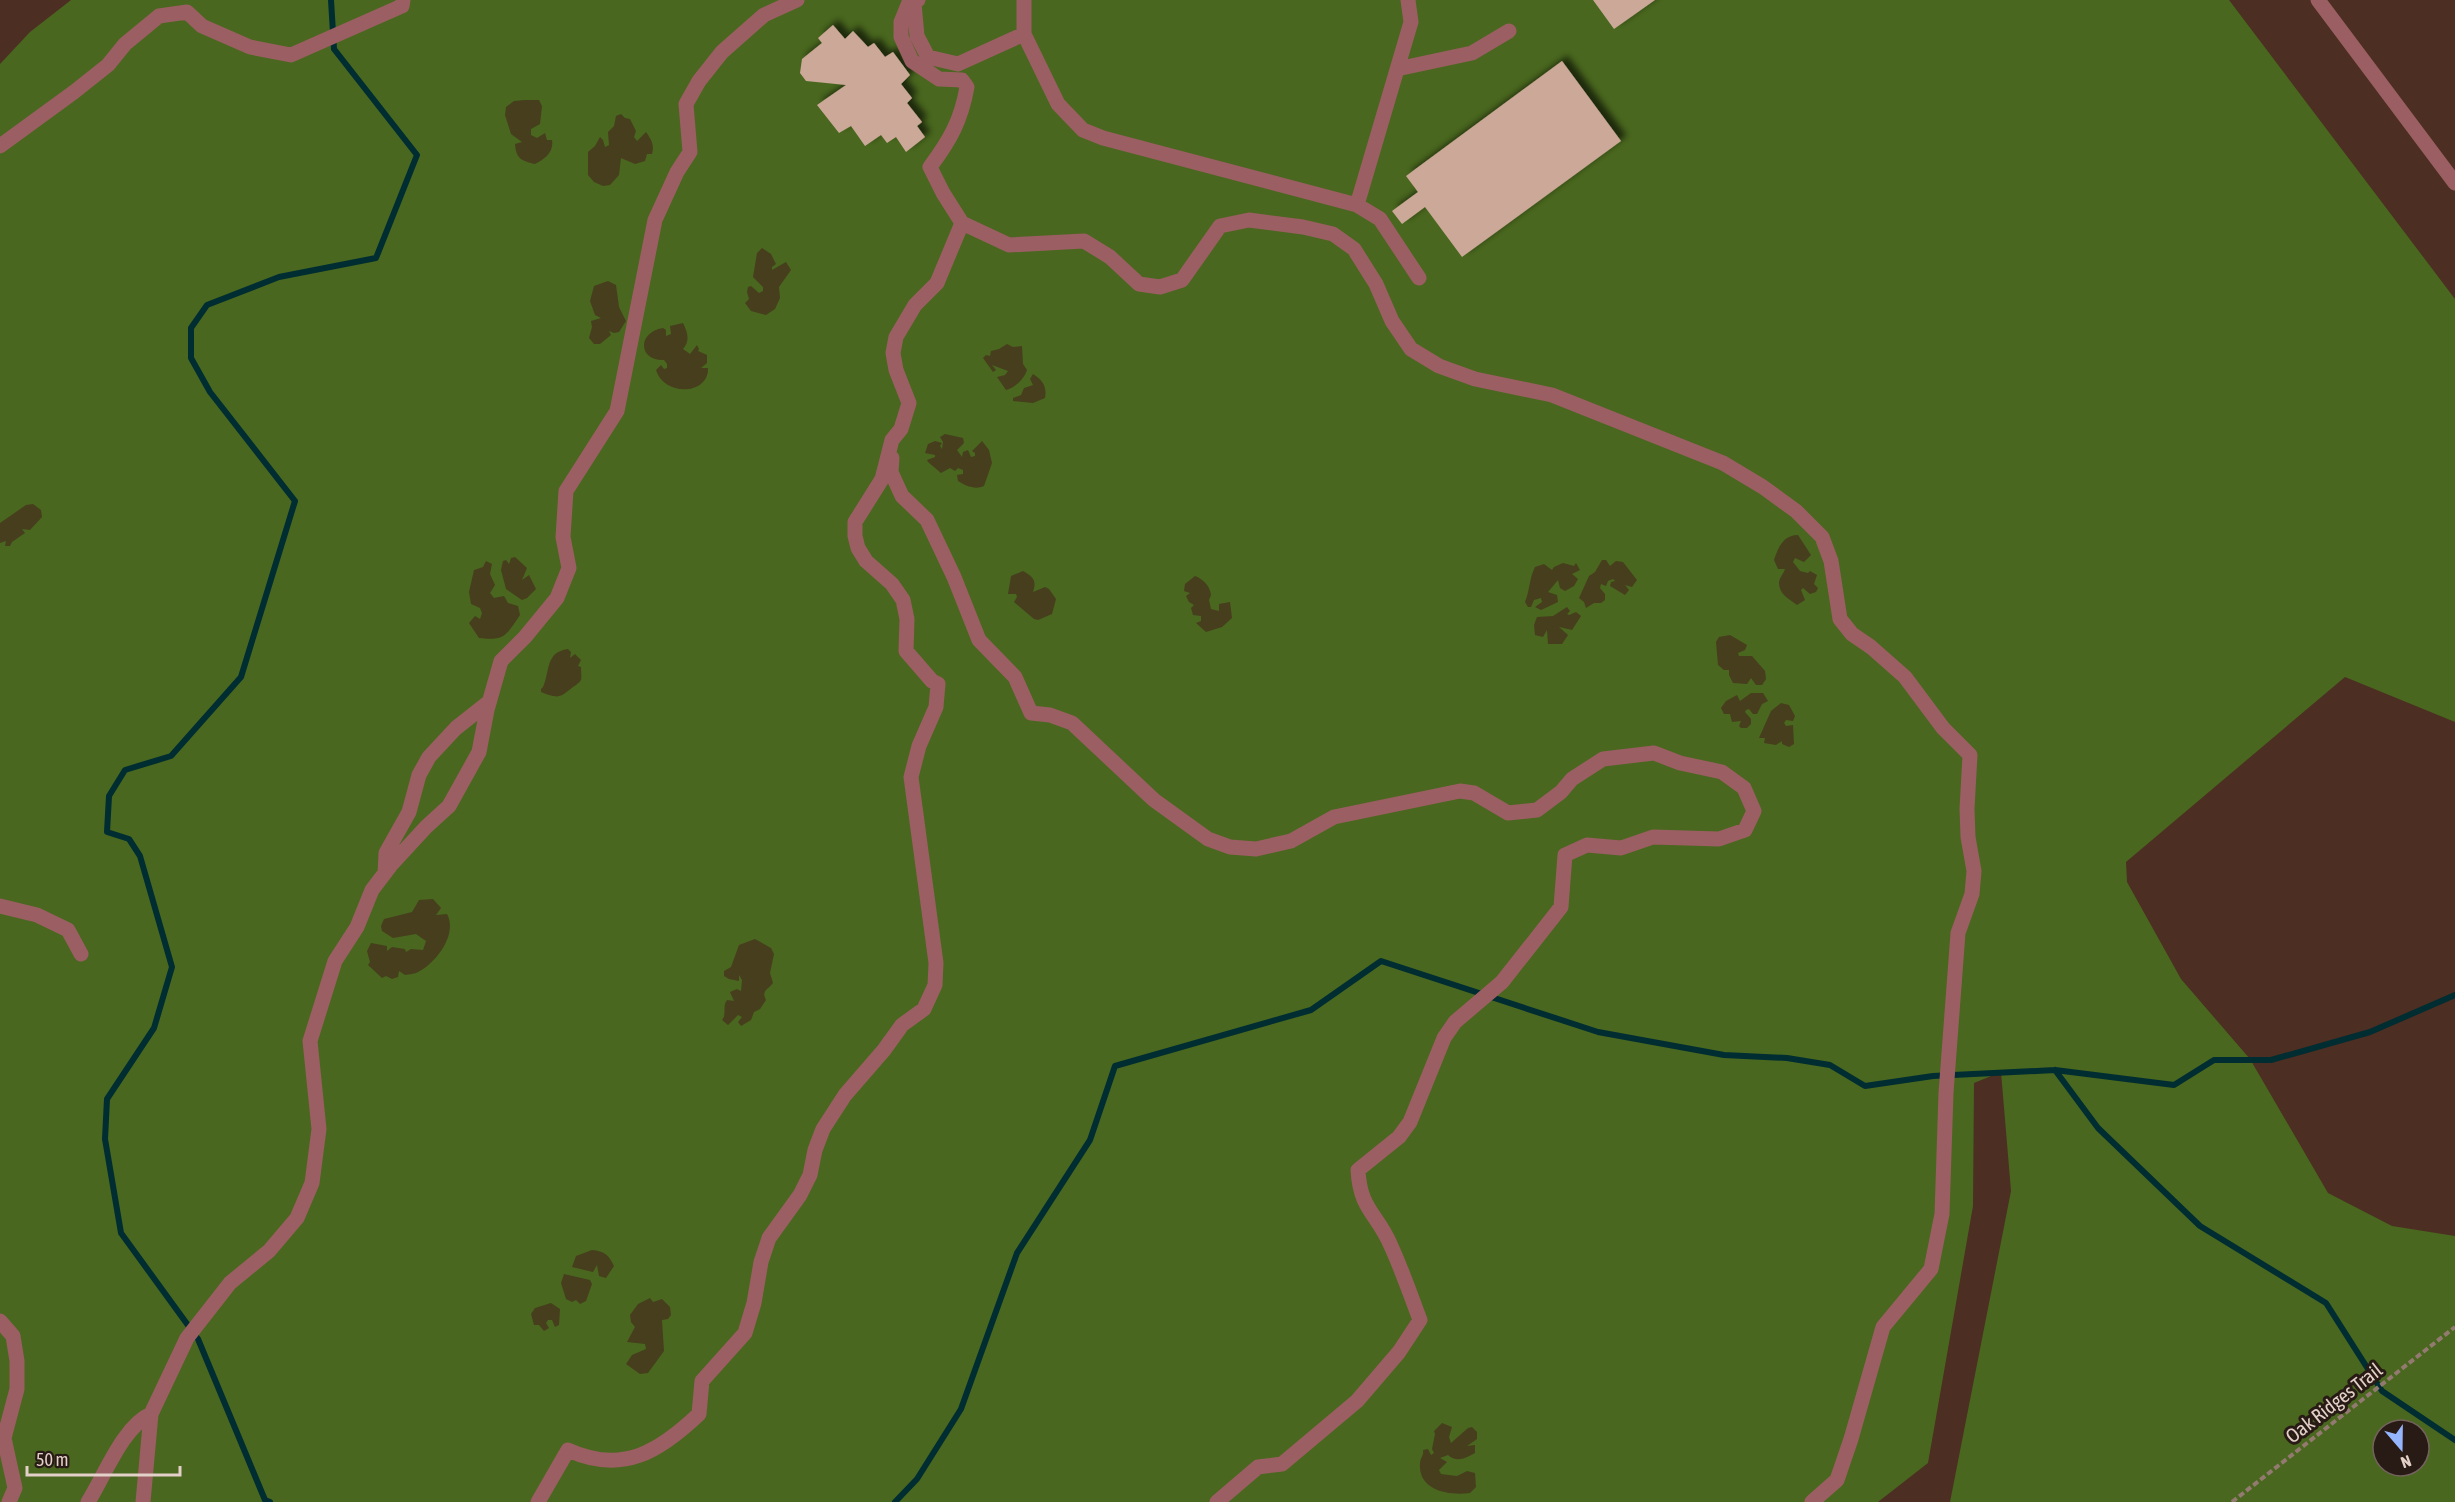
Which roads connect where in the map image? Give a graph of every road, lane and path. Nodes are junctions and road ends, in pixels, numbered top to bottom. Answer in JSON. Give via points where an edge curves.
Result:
{"nodes":[{"id":1,"x":403,"y":0,"type":"edge"},
{"id":2,"x":797,"y":0,"type":"edge"},
{"id":3,"x":910,"y":0,"type":"edge"},
{"id":4,"x":918,"y":0,"type":"edge"},
{"id":5,"x":1024,"y":0,"type":"edge"},
{"id":6,"x":1408,"y":0,"type":"edge"},
{"id":7,"x":2318,"y":0,"type":"edge"},
{"id":8,"x":1509,"y":31,"type":"dead end"},
{"id":9,"x":1024,"y":34,"type":"junction"},
{"id":10,"x":1397,"y":69,"type":"junction"},
{"id":11,"x":0,"y":146,"type":"edge"},
{"id":12,"x":2455,"y":183,"type":"edge"},
{"id":13,"x":1357,"y":205,"type":"junction"},
{"id":14,"x":962,"y":223,"type":"junction"},
{"id":15,"x":1419,"y":278,"type":"dead end"},
{"id":16,"x":892,"y":440,"type":"junction"},
{"id":17,"x":489,"y":702,"type":"junction"},
{"id":18,"x":385,"y":873,"type":"junction"},
{"id":19,"x":0,"y":906,"type":"edge"},
{"id":20,"x":81,"y":954,"type":"dead end"},
{"id":21,"x":0,"y":1321,"type":"edge"},
{"id":22,"x":2455,"y":1327,"type":"edge"},
{"id":23,"x":151,"y":1414,"type":"junction"},
{"id":24,"x":9,"y":1502,"type":"edge"},
{"id":25,"x":88,"y":1502,"type":"edge"},
{"id":26,"x":143,"y":1502,"type":"edge"},
{"id":27,"x":538,"y":1502,"type":"edge"},
{"id":28,"x":1217,"y":1502,"type":"edge"},
{"id":29,"x":1812,"y":1502,"type":"edge"},
{"id":30,"x":2232,"y":1502,"type":"edge"}],
"edges":[{"from":1,"to":11,"type":"street","via":[[402,6],[291,55],[250,47],[202,26],[187,12],[159,16],[74,92]]},
{"from":2,"to":17,"type":"street","via":[[764,15],[722,52],[686,104],[690,152],[654,220],[617,411],[566,491],[563,537],[569,568],[557,598],[501,661]]},
{"from":3,"to":14,"type":"street","via":[[901,22],[901,37],[912,62],[939,79],[962,80],[967,87],[950,140],[930,167]]},
{"from":4,"to":9,"type":"street","via":[[914,3],[917,36],[928,57],[958,64]]},
{"from":5,"to":9,"type":"street"},
{"from":6,"to":10,"type":"street","via":[[1411,22]]},
{"from":7,"to":12,"type":"street"},
{"from":8,"to":10,"type":"street","via":[[1472,53]]},
{"from":9,"to":13,"type":"street","via":[[1059,104],[1083,130]]},
{"from":10,"to":13,"type":"street"},
{"from":13,"to":15,"type":"street","via":[[1380,219]]},
{"from":14,"to":16,"type":"street","via":[[937,283],[915,305],[896,337],[896,370],[909,403],[902,429]]},
{"from":14,"to":29,"type":"street","via":[[1009,245],[1084,241],[1110,257],[1139,284],[1160,287],[1182,280],[1220,226],[1249,220],[1333,234],[1354,249],[1411,349],[1439,366],[1475,379],[1552,395],[1703,455],[1763,487],[1796,511],[1822,537],[1832,561],[1840,619],[1852,634],[1905,677],[1943,728],[1970,755],[1967,818],[1974,871],[1972,894],[1958,933],[1942,1214],[1931,1269],[1884,1327],[1837,1480]]},
{"from":16,"to":27,"type":"street","via":[[882,479],[855,522],[855,536],[866,561],[892,584],[903,600],[906,651],[938,684],[936,707],[919,746],[912,777],[936,963],[934,986],[924,1009],[902,1025],[844,1095],[823,1129],[805,1185],[769,1238],[745,1333],[702,1381],[699,1414],[674,1438],[625,1461],[605,1462],[568,1450]]},
{"from":16,"to":28,"type":"street","via":[[891,472],[902,496],[927,520],[979,640],[1015,677],[1031,713],[1072,723],[1154,800],[1208,839],[1230,847],[1256,849],[1291,841],[1334,817],[1460,791],[1474,793],[1508,813],[1537,810],[1572,779],[1603,759],[1654,753],[1722,772],[1744,788],[1755,811],[1745,830],[1719,839],[1653,837],[1621,848],[1587,845],[1565,855],[1561,907],[1502,982],[1455,1022],[1444,1038],[1410,1122],[1399,1137],[1358,1170],[1359,1191],[1392,1246],[1420,1320],[1399,1352],[1357,1401],[1282,1464],[1257,1467]]},
{"from":17,"to":18,"type":"street","via":[[479,752],[449,806]]},
{"from":17,"to":18,"type":"street","via":[[456,728],[429,757],[419,775],[409,812],[386,853]]},
{"from":18,"to":23,"type":"street","via":[[335,961],[310,1041],[319,1129],[312,1183],[297,1218],[270,1251],[230,1283],[188,1338]]},
{"from":19,"to":20,"type":"street","via":[[37,915],[68,930]]},
{"from":21,"to":24,"type":"street","via":[[13,1336],[17,1361],[17,1389],[4,1438],[15,1488]]},
{"from":22,"to":30,"type":"path","name":"Oak Ridges Trail"},
{"from":23,"to":25,"type":"street","via":[[142,1418],[126,1437]]},
{"from":23,"to":26,"type":"street"}]}
